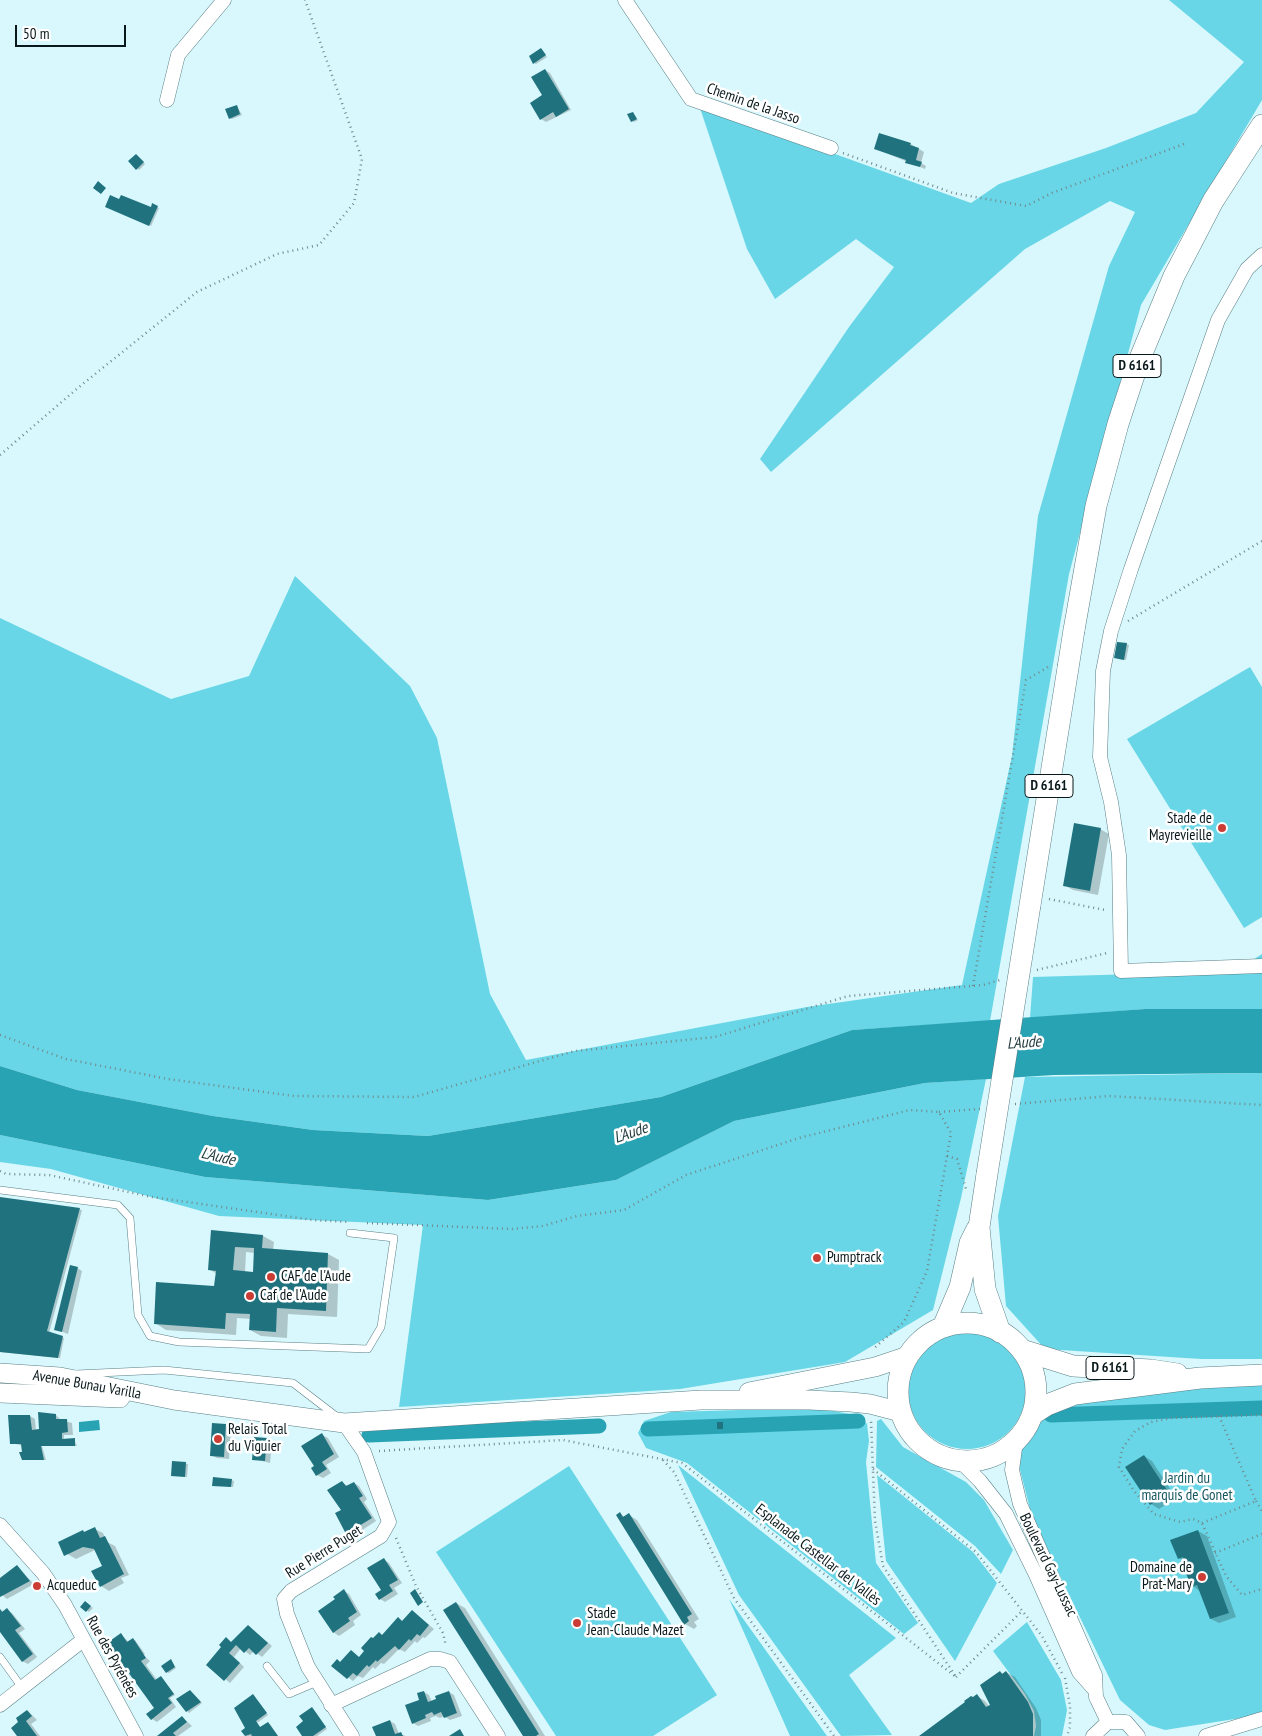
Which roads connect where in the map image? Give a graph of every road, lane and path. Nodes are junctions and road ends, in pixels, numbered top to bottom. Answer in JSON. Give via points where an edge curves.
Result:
{"nodes":[{"id":1,"x":224,"y":0,"type":"edge"},
{"id":2,"x":304,"y":0,"type":"edge"},
{"id":3,"x":625,"y":0,"type":"edge"},
{"id":4,"x":167,"y":100,"type":"dead end"},
{"id":5,"x":1262,"y":125,"type":"edge"},
{"id":6,"x":1184,"y":144,"type":"dead end"},
{"id":7,"x":831,"y":148,"type":"joint"},
{"id":8,"x":1262,"y":255,"type":"edge"},
{"id":9,"x":0,"y":455,"type":"edge"},
{"id":10,"x":1262,"y":541,"type":"edge"},
{"id":11,"x":1111,"y":632,"type":"junction"},
{"id":12,"x":1060,"y":666,"type":"junction"},
{"id":13,"x":1038,"y":902,"type":"junction"},
{"id":14,"x":1107,"y":910,"type":"dead end"},
{"id":15,"x":1121,"y":950,"type":"junction"},
{"id":16,"x":1262,"y":966,"type":"edge"},
{"id":17,"x":1033,"y":971,"type":"dead end"},
{"id":18,"x":1005,"y":979,"type":"dead end"},
{"id":19,"x":973,"y":986,"type":"junction"},
{"id":20,"x":0,"y":1035,"type":"edge"},
{"id":21,"x":1009,"y":1105,"type":"dead end"},
{"id":22,"x":1262,"y":1105,"type":"edge"},
{"id":23,"x":983,"y":1108,"type":"dead end"},
{"id":24,"x":939,"y":1112,"type":"junction"},
{"id":25,"x":948,"y":1156,"type":"junction"},
{"id":26,"x":0,"y":1171,"type":"edge"},
{"id":27,"x":985,"y":1185,"type":"junction"},
{"id":28,"x":0,"y":1190,"type":"edge"},
{"id":29,"x":352,"y":1222,"type":"dead end"},
{"id":30,"x":362,"y":1222,"type":"dead end"},
{"id":31,"x":979,"y":1227,"type":"junction"},
{"id":32,"x":350,"y":1233,"type":"dead end"},
{"id":33,"x":943,"y":1328,"type":"junction"},
{"id":34,"x":1000,"y":1332,"type":"junction"},
{"id":35,"x":1022,"y":1350,"type":"junction"},
{"id":36,"x":908,"y":1356,"type":"junction"},
{"id":37,"x":870,"y":1368,"type":"junction"},
{"id":38,"x":5,"y":1372,"type":"edge"},
{"id":39,"x":1262,"y":1375,"type":"edge"},
{"id":40,"x":60,"y":1377,"type":"junction"},
{"id":41,"x":1200,"y":1378,"type":"junction"},
{"id":42,"x":0,"y":1393,"type":"edge"},
{"id":43,"x":174,"y":1400,"type":"junction"},
{"id":44,"x":701,"y":1400,"type":"junction"},
{"id":45,"x":870,"y":1404,"type":"junction"},
{"id":46,"x":901,"y":1412,"type":"junction"},
{"id":47,"x":1033,"y":1414,"type":"junction"},
{"id":48,"x":1219,"y":1416,"type":"junction"},
{"id":49,"x":1262,"y":1416,"type":"edge"},
{"id":50,"x":344,"y":1423,"type":"junction"},
{"id":51,"x":1016,"y":1441,"type":"junction"},
{"id":52,"x":364,"y":1452,"type":"junction"},
{"id":53,"x":663,"y":1460,"type":"junction"},
{"id":54,"x":960,"y":1461,"type":"junction"},
{"id":55,"x":873,"y":1469,"type":"junction"},
{"id":56,"x":1256,"y":1501,"type":"junction"},
{"id":57,"x":1262,"y":1512,"type":"edge"},
{"id":58,"x":389,"y":1522,"type":"junction"},
{"id":59,"x":1202,"y":1523,"type":"junction"},
{"id":60,"x":0,"y":1525,"type":"edge"},
{"id":61,"x":1262,"y":1534,"type":"edge"},
{"id":62,"x":1215,"y":1553,"type":"junction"},
{"id":63,"x":1262,"y":1589,"type":"edge"},
{"id":64,"x":1022,"y":1610,"type":"junction"},
{"id":65,"x":83,"y":1640,"type":"junction"},
{"id":66,"x":0,"y":1656,"type":"edge"},
{"id":67,"x":450,"y":1662,"type":"junction"},
{"id":68,"x":267,"y":1666,"type":"dead end"},
{"id":69,"x":956,"y":1677,"type":"junction"},
{"id":70,"x":317,"y":1682,"type":"junction"},
{"id":71,"x":23,"y":1689,"type":"junction"},
{"id":72,"x":1096,"y":1690,"type":"junction"},
{"id":73,"x":0,"y":1705,"type":"edge"},
{"id":74,"x":331,"y":1705,"type":"junction"},
{"id":75,"x":1262,"y":1719,"type":"edge"},
{"id":76,"x":1108,"y":1722,"type":"junction"},
{"id":77,"x":1231,"y":1732,"type":"edge"},
{"id":78,"x":136,"y":1736,"type":"edge"},
{"id":79,"x":352,"y":1736,"type":"edge"},
{"id":80,"x":498,"y":1736,"type":"edge"},
{"id":81,"x":834,"y":1736,"type":"edge"},
{"id":82,"x":1067,"y":1736,"type":"edge"},
{"id":83,"x":1093,"y":1736,"type":"edge"},
{"id":84,"x":1138,"y":1736,"type":"edge"},
{"id":85,"x":1206,"y":1736,"type":"edge"}],
"edges":[{"from":1,"to":4,"type":"street","via":[[178,56]]},
{"from":2,"to":9,"type":"path","via":[[362,159],[354,203],[319,245],[277,254],[197,292],[78,387]]},
{"from":3,"to":7,"type":"street","name":"Chemin de la Jasso","via":[[691,99]]},
{"from":5,"to":12,"type":"main road","number":"D 6161","bridge":true,"via":[[1218,194],[1174,276],[1138,363],[1105,469],[1074,630]]},
{"from":6,"to":7,"type":"path","via":[[1052,193],[1026,206],[953,193]]},
{"from":8,"to":11,"type":"street","via":[[1247,269],[1218,320]]},
{"from":10,"to":11,"type":"path"},
{"from":11,"to":15,"type":"street","via":[[1103,671],[1100,756],[1119,855]]},
{"from":12,"to":13,"type":"main road","number":"D 6161"},
{"from":12,"to":19,"type":"path","via":[[1026,680]]},
{"from":13,"to":14,"type":"path"},
{"from":13,"to":27,"type":"main road","number":"D 6161","bridge":true},
{"from":15,"to":16,"type":"street","via":[[1121,971]]},
{"from":15,"to":17,"type":"path"},
{"from":18,"to":19,"type":"path"},
{"from":19,"to":20,"type":"path","via":[[848,996],[715,1037],[575,1051],[414,1097],[294,1096],[168,1079],[66,1059]]},
{"from":21,"to":22,"type":"path","via":[[1109,1096]]},
{"from":23,"to":24,"type":"path"},
{"from":24,"to":25,"type":"path","via":[[952,1133]]},
{"from":24,"to":30,"type":"path","via":[[910,1110],[799,1138],[686,1175],[624,1210],[577,1216],[543,1226],[513,1229]]},
{"from":25,"to":27,"type":"path","via":[[957,1159],[968,1193]]},
{"from":25,"to":37,"type":"path","via":[[927,1271],[904,1322],[870,1353]]},
{"from":26,"to":29,"type":"path","via":[[6,1174],[49,1175],[152,1197],[313,1220]]},
{"from":27,"to":31,"type":"main road","number":"D 6161"},
{"from":28,"to":32,"type":"lane","via":[[118,1205],[130,1218],[138,1316],[150,1336],[179,1342],[368,1350],[381,1327],[394,1238]]},
{"from":31,"to":33,"type":"main road","number":"D 6161","via":[[970,1244],[960,1287]]},
{"from":31,"to":34,"type":"main road","number":"D 6161","via":[[985,1289]]},
{"from":33,"to":34,"type":"main road","via":[[972,1323]]},
{"from":33,"to":36,"type":"main road","via":[[923,1339]]},
{"from":34,"to":35,"type":"main road"},
{"from":35,"to":41,"type":"main road","number":"D 6161","via":[[1073,1366],[1152,1370]]},
{"from":35,"to":47,"type":"main road","via":[[1036,1382]]},
{"from":36,"to":37,"type":"main road"},
{"from":36,"to":46,"type":"main road","via":[[899,1384]]},
{"from":37,"to":44,"type":"main road"},
{"from":38,"to":40,"type":"main road","name":"Avenue Bunau Varilla"},
{"from":39,"to":41,"type":"main road","number":"D 6161"},
{"from":40,"to":43,"type":"main road","name":"Avenue Bunau Varilla"},
{"from":40,"to":50,"type":"lane","via":[[164,1370],[293,1383]]},
{"from":41,"to":47,"type":"main road","number":"D 6161","via":[[1075,1394]]},
{"from":42,"to":43,"type":"main road","name":"Avenue Bunau Varilla"},
{"from":43,"to":50,"type":"main road","name":"Avenue Bunau Varilla"},
{"from":44,"to":45,"type":"main road","via":[[809,1400]]},
{"from":44,"to":50,"type":"main road","name":"Avenue Bunau Varilla"},
{"from":45,"to":46,"type":"main road"},
{"from":45,"to":55,"type":"path","name":"Esplanade Castellar del Vallès"},
{"from":46,"to":54,"type":"main road","via":[[922,1445],[934,1453]]},
{"from":47,"to":51,"type":"main road"},
{"from":48,"to":49,"type":"path"},
{"from":48,"to":56,"type":"path"},
{"from":48,"to":59,"type":"path","via":[[1151,1422],[1135,1431],[1119,1459],[1119,1467],[1134,1491],[1154,1514],[1180,1522],[1193,1519]]},
{"from":50,"to":52,"type":"street"},
{"from":51,"to":54,"type":"main road","via":[[989,1458]]},
{"from":51,"to":72,"type":"street","name":"Boulevard Gay-Lussac","via":[[1012,1470],[1020,1504],[1095,1675]]},
{"from":52,"to":53,"type":"path","name":"Esplanade Castellar del Vallès","via":[[562,1440]]},
{"from":52,"to":58,"type":"street"},
{"from":53,"to":69,"type":"path","name":"Esplanade Castellar del Vallès","via":[[682,1463]]},
{"from":53,"to":81,"type":"path","via":[[674,1472],[734,1598]]},
{"from":54,"to":72,"type":"street","name":"Boulevard Gay-Lussac","via":[[1006,1514],[1079,1672]]},
{"from":55,"to":64,"type":"path","via":[[976,1552]]},
{"from":55,"to":69,"type":"path","name":"Esplanade Castellar del Vallès","via":[[875,1521],[883,1566]]},
{"from":56,"to":57,"type":"path"},
{"from":56,"to":59,"type":"path"},
{"from":58,"to":67,"type":"path","via":[[416,1586],[443,1633]]},
{"from":58,"to":70,"type":"street","name":"Rue Pierre Puget","via":[[381,1536],[291,1591],[284,1599],[308,1667]]},
{"from":59,"to":62,"type":"path"},
{"from":60,"to":65,"type":"street","name":"Rue des Pyrénées","via":[[56,1592]]},
{"from":61,"to":62,"type":"path"},
{"from":62,"to":63,"type":"path","via":[[1226,1576],[1242,1595]]},
{"from":64,"to":69,"type":"path"},
{"from":64,"to":82,"type":"path","via":[[1042,1636],[1065,1678],[1070,1706]]},
{"from":65,"to":71,"type":"street"},
{"from":65,"to":78,"type":"street","name":"Rue des Pyrénées"},
{"from":66,"to":71,"type":"lane"},
{"from":67,"to":74,"type":"street","via":[[430,1658]]},
{"from":67,"to":80,"type":"street"},
{"from":68,"to":70,"type":"lane","via":[[289,1694]]},
{"from":70,"to":74,"type":"street","name":"Rue Pierre Puget"},
{"from":71,"to":73,"type":"street"},
{"from":72,"to":76,"type":"street","name":"Boulevard Gay-Lussac"},
{"from":74,"to":79,"type":"street","name":"Rue Pierre Puget"},
{"from":75,"to":77,"type":"street"},
{"from":76,"to":83,"type":"street"},
{"from":76,"to":84,"type":"street","via":[[1126,1722]]},
{"from":77,"to":85,"type":"street"}]}
